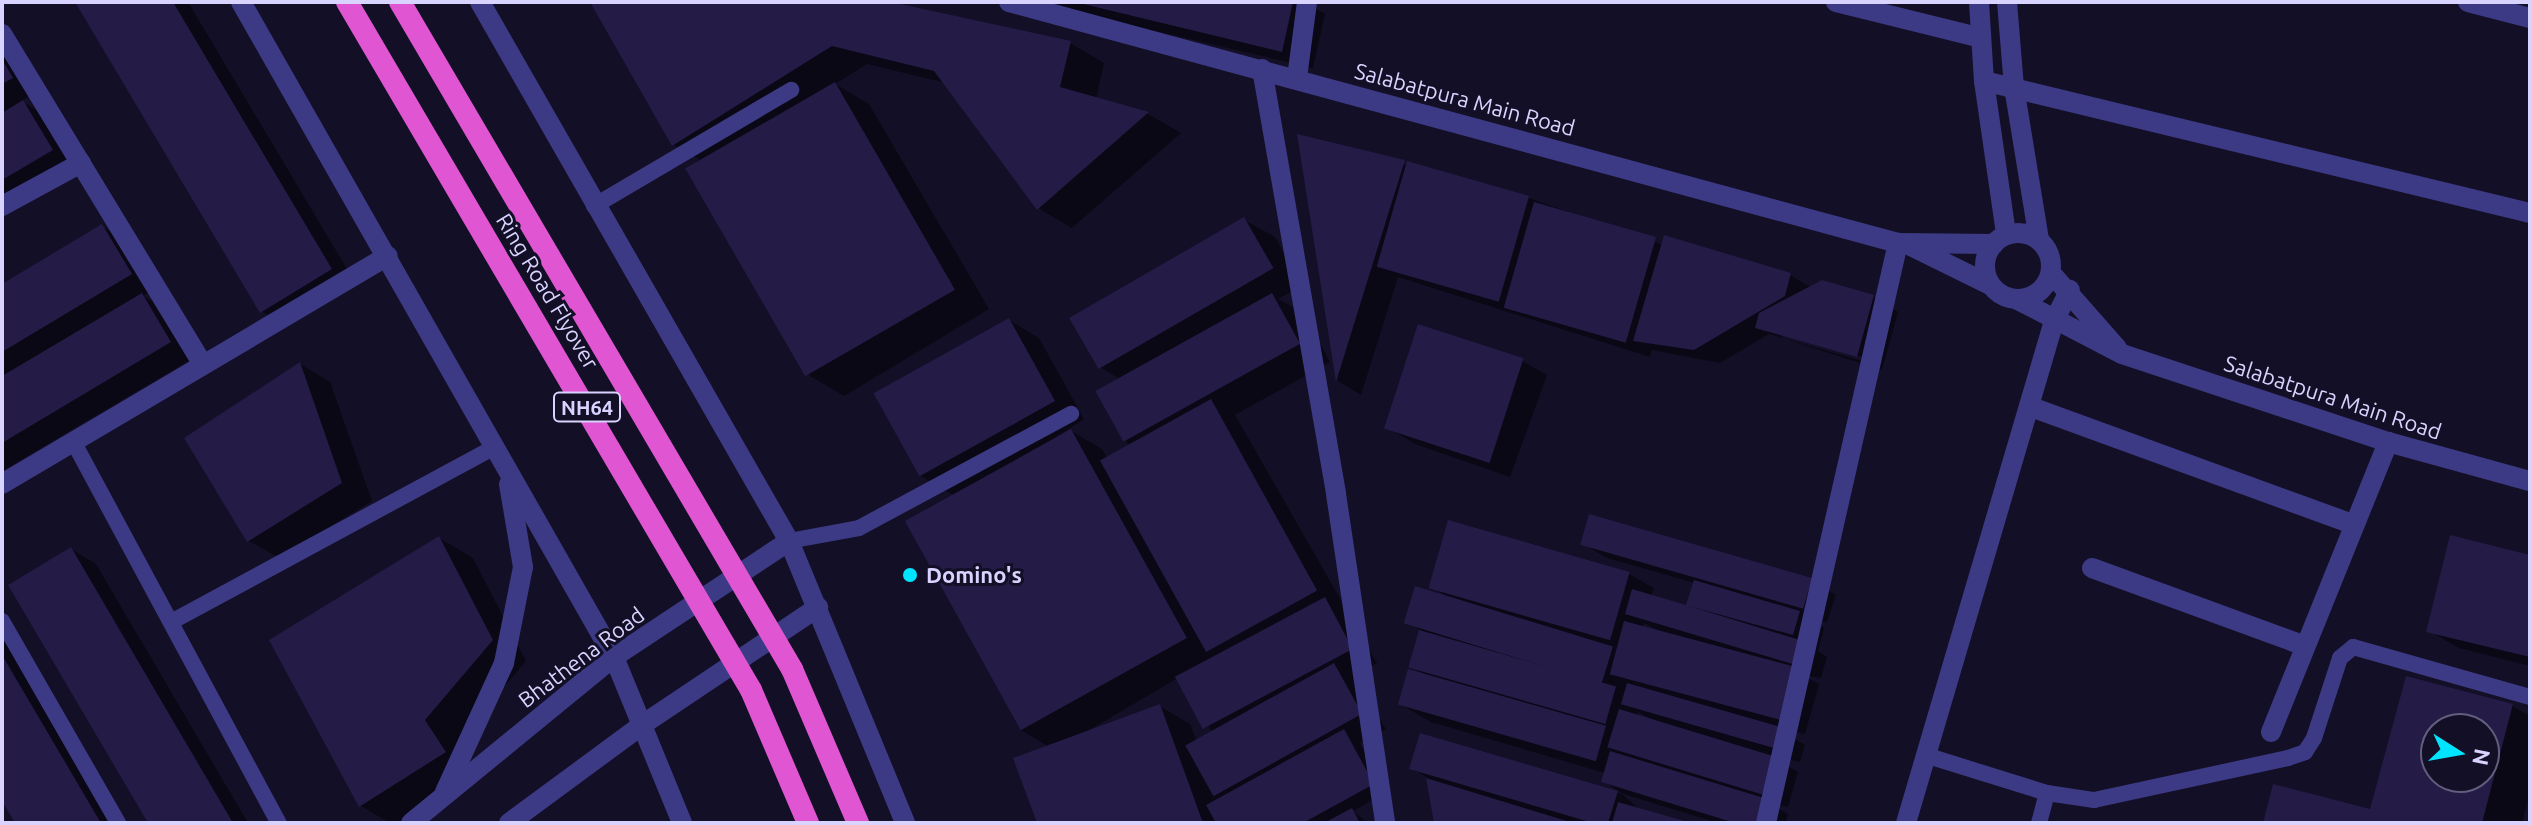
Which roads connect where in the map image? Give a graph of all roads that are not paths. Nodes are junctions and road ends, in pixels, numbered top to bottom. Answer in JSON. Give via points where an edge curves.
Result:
{"nodes":[{"id":1,"x":241,"y":2,"type":"edge"},
{"id":2,"x":347,"y":2,"type":"edge"},
{"id":3,"x":400,"y":2,"type":"edge"},
{"id":4,"x":480,"y":2,"type":"edge"},
{"id":5,"x":1009,"y":2,"type":"edge"},
{"id":6,"x":1307,"y":2,"type":"edge"},
{"id":7,"x":1836,"y":2,"type":"edge"},
{"id":8,"x":1979,"y":2,"type":"edge"},
{"id":9,"x":2007,"y":2,"type":"edge"},
{"id":10,"x":2468,"y":2,"type":"edge"},
{"id":11,"x":2530,"y":18,"type":"edge"},
{"id":12,"x":2,"y":34,"type":"edge"},
{"id":13,"x":1981,"y":38,"type":"junction"},
{"id":14,"x":1262,"y":69,"type":"junction"},
{"id":15,"x":1297,"y":78,"type":"junction"},
{"id":16,"x":1984,"y":81,"type":"junction"},
{"id":17,"x":2014,"y":87,"type":"junction"},
{"id":18,"x":791,"y":90,"type":"dead end"},
{"id":19,"x":81,"y":163,"type":"junction"},
{"id":20,"x":2,"y":206,"type":"edge"},
{"id":21,"x":594,"y":206,"type":"junction"},
{"id":22,"x":2530,"y":213,"type":"edge"},
{"id":23,"x":2000,"y":239,"type":"junction"},
{"id":24,"x":2039,"y":239,"type":"junction"},
{"id":25,"x":1903,"y":244,"type":"junction"},
{"id":26,"x":388,"y":256,"type":"junction"},
{"id":27,"x":2051,"y":273,"type":"junction"},
{"id":28,"x":1992,"y":286,"type":"junction"},
{"id":29,"x":2070,"y":290,"type":"junction"},
{"id":30,"x":2016,"y":299,"type":"junction"},
{"id":31,"x":2054,"y":321,"type":"junction"},
{"id":32,"x":2122,"y":354,"type":"junction"},
{"id":33,"x":203,"y":364,"type":"junction"},
{"id":34,"x":2031,"y":407,"type":"junction"},
{"id":35,"x":1071,"y":414,"type":"dead end"},
{"id":36,"x":73,"y":441,"type":"junction"},
{"id":37,"x":2388,"y":442,"type":"junction"},
{"id":38,"x":494,"y":447,"type":"junction"},
{"id":39,"x":507,"y":468,"type":"junction"},
{"id":40,"x":2530,"y":481,"type":"edge"},
{"id":41,"x":2,"y":484,"type":"edge"},
{"id":42,"x":2353,"y":524,"type":"junction"},
{"id":43,"x":789,"y":541,"type":"junction"},
{"id":44,"x":2092,"y":568,"type":"dead end"},
{"id":45,"x":818,"y":607,"type":"junction"},
{"id":46,"x":2,"y":621,"type":"edge"},
{"id":47,"x":171,"y":622,"type":"junction"},
{"id":48,"x":2305,"y":646,"type":"junction"},
{"id":49,"x":614,"y":657,"type":"junction"},
{"id":50,"x":2530,"y":697,"type":"edge"},
{"id":51,"x":642,"y":725,"type":"junction"},
{"id":52,"x":2271,"y":732,"type":"dead end"},
{"id":53,"x":1925,"y":755,"type":"junction"},
{"id":54,"x":2047,"y":793,"type":"junction"},
{"id":55,"x":444,"y":796,"type":"junction"},
{"id":56,"x":118,"y":823,"type":"edge"},
{"id":57,"x":279,"y":823,"type":"edge"},
{"id":58,"x":411,"y":823,"type":"edge"},
{"id":59,"x":509,"y":823,"type":"edge"},
{"id":60,"x":682,"y":823,"type":"edge"},
{"id":61,"x":808,"y":823,"type":"edge"},
{"id":62,"x":858,"y":823,"type":"edge"},
{"id":63,"x":905,"y":823,"type":"edge"},
{"id":64,"x":1385,"y":823,"type":"edge"},
{"id":65,"x":1766,"y":823,"type":"edge"},
{"id":66,"x":1906,"y":823,"type":"edge"},
{"id":67,"x":2039,"y":823,"type":"edge"}],
"edges":[{"from":1,"to":26,"type":"street"},
{"from":2,"to":61,"type":"highway","name":"Ring Road Flyover","number":"NH64","bridge":true,"via":[[743,677]]},
{"from":3,"to":62,"type":"highway","name":"Ring Road Flyover","number":"NH64","bridge":true,"via":[[792,669]]},
{"from":4,"to":21,"type":"street"},
{"from":5,"to":14,"type":"street","name":"Salabatpura Main Road"},
{"from":6,"to":15,"type":"street"},
{"from":7,"to":13,"type":"street"},
{"from":8,"to":13,"type":"street"},
{"from":9,"to":17,"type":"street"},
{"from":10,"to":11,"type":"street"},
{"from":12,"to":19,"type":"street"},
{"from":13,"to":16,"type":"street"},
{"from":14,"to":15,"type":"street","name":"Salabatpura Main Road"},
{"from":14,"to":64,"type":"street","via":[[1336,494]]},
{"from":15,"to":25,"type":"street","name":"Salabatpura Main Road"},
{"from":16,"to":17,"type":"street"},
{"from":16,"to":23,"type":"street"},
{"from":17,"to":22,"type":"street"},
{"from":17,"to":24,"type":"street"},
{"from":18,"to":21,"type":"lane"},
{"from":19,"to":20,"type":"street"},
{"from":19,"to":33,"type":"street"},
{"from":21,"to":43,"type":"street"},
{"from":23,"to":24,"type":"street","via":[[2023,232]]},
{"from":23,"to":25,"type":"street","name":"Salabatpura Main Road"},
{"from":23,"to":28,"type":"street","via":[[1986,257]]},
{"from":24,"to":27,"type":"street","via":[[2050,254]]},
{"from":25,"to":28,"type":"street","name":"Salabatpura Main Road"},
{"from":25,"to":65,"type":"street"},
{"from":26,"to":33,"type":"street"},
{"from":26,"to":38,"type":"street"},
{"from":27,"to":29,"type":"street"},
{"from":27,"to":30,"type":"street","via":[[2042,289]]},
{"from":28,"to":30,"type":"street"},
{"from":29,"to":31,"type":"street"},
{"from":29,"to":32,"type":"street"},
{"from":30,"to":31,"type":"street","name":"Salabatpura Main Road"},
{"from":31,"to":32,"type":"street","name":"Salabatpura Main Road"},
{"from":31,"to":34,"type":"street"},
{"from":32,"to":37,"type":"street","name":"Salabatpura Main Road"},
{"from":33,"to":36,"type":"street"},
{"from":34,"to":42,"type":"street"},
{"from":34,"to":53,"type":"street"},
{"from":35,"to":43,"type":"lane","via":[[859,528]]},
{"from":36,"to":41,"type":"street"},
{"from":36,"to":47,"type":"lane"},
{"from":37,"to":40,"type":"street","name":"Salabatpura Main Road"},
{"from":37,"to":42,"type":"street"},
{"from":38,"to":39,"type":"street"},
{"from":38,"to":47,"type":"lane"},
{"from":39,"to":49,"type":"street"},
{"from":39,"to":55,"type":"street","via":[[523,567],[504,663]]},
{"from":42,"to":48,"type":"street"},
{"from":43,"to":45,"type":"street"},
{"from":43,"to":49,"type":"street","name":"Bhathena Road"},
{"from":44,"to":48,"type":"street"},
{"from":45,"to":51,"type":"street"},
{"from":45,"to":63,"type":"street"},
{"from":46,"to":56,"type":"lane"},
{"from":47,"to":57,"type":"lane"},
{"from":48,"to":52,"type":"street"},
{"from":49,"to":51,"type":"street"},
{"from":49,"to":55,"type":"street","name":"Bhathena Road"},
{"from":50,"to":54,"type":"lane","via":[[2353,647],[2340,658],[2305,752],[2094,800]]},
{"from":51,"to":59,"type":"street"},
{"from":51,"to":60,"type":"street"},
{"from":53,"to":54,"type":"lane"},
{"from":53,"to":66,"type":"street"},
{"from":54,"to":67,"type":"lane"},
{"from":55,"to":58,"type":"street","name":"Bhathena Road"}]}
